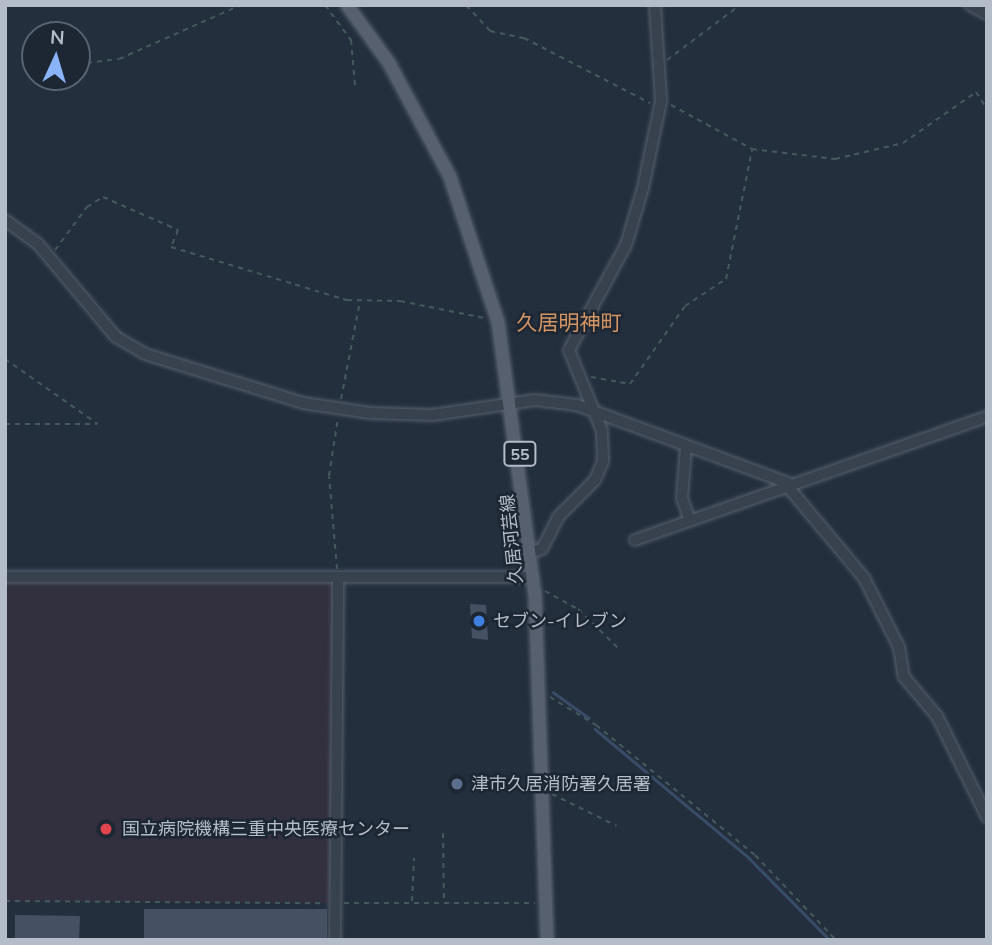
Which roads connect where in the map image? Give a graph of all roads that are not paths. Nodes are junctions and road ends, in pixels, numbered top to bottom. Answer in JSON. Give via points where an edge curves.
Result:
{"nodes":[{"id":1,"x":347,"y":5,"type":"edge"},
{"id":2,"x":655,"y":5,"type":"edge"},
{"id":3,"x":970,"y":5,"type":"edge"},
{"id":4,"x":987,"y":14,"type":"edge"},
{"id":5,"x":5,"y":220,"type":"edge"},
{"id":6,"x":514,"y":404,"type":"junction"},
{"id":7,"x":592,"y":408,"type":"junction"},
{"id":8,"x":987,"y":417,"type":"edge"},
{"id":9,"x":686,"y":447,"type":"junction"},
{"id":10,"x":788,"y":485,"type":"junction"},
{"id":11,"x":690,"y":521,"type":"junction"},
{"id":12,"x":635,"y":541,"type":"dead end"},
{"id":13,"x":531,"y":552,"type":"junction"},
{"id":14,"x":5,"y":577,"type":"edge"},
{"id":15,"x":338,"y":578,"type":"junction"},
{"id":16,"x":534,"y":582,"type":"junction"},
{"id":17,"x":987,"y":817,"type":"edge"},
{"id":18,"x":335,"y":940,"type":"edge"},
{"id":19,"x":547,"y":940,"type":"edge"}],
"edges":[{"from":1,"to":6,"type":"main road","name":"久居河芸線","number":"55","via":[[389,63],[450,177],[498,322]]},
{"from":2,"to":7,"type":"street","via":[[660,103],[626,245],[571,341],[576,374]]},
{"from":3,"to":4,"type":"street"},
{"from":5,"to":6,"type":"street","via":[[50,256],[130,347],[263,392],[340,408],[433,415]]},
{"from":6,"to":7,"type":"street","via":[[535,400]]},
{"from":6,"to":13,"type":"main road","name":"久居河芸線","number":"55"},
{"from":7,"to":9,"type":"street"},
{"from":7,"to":13,"type":"street","via":[[604,440],[599,474],[558,517],[542,548]]},
{"from":8,"to":10,"type":"street"},
{"from":9,"to":10,"type":"street"},
{"from":9,"to":11,"type":"street","via":[[682,498]]},
{"from":10,"to":11,"type":"street"},
{"from":10,"to":17,"type":"street","via":[[864,578],[899,647],[904,677],[937,716]]},
{"from":11,"to":12,"type":"street"},
{"from":13,"to":16,"type":"main road","name":"久居河芸線","number":"55"},
{"from":14,"to":15,"type":"street"},
{"from":15,"to":16,"type":"street"},
{"from":15,"to":18,"type":"street"},
{"from":16,"to":19,"type":"main road","name":"久居河芸線","number":"55"}]}
